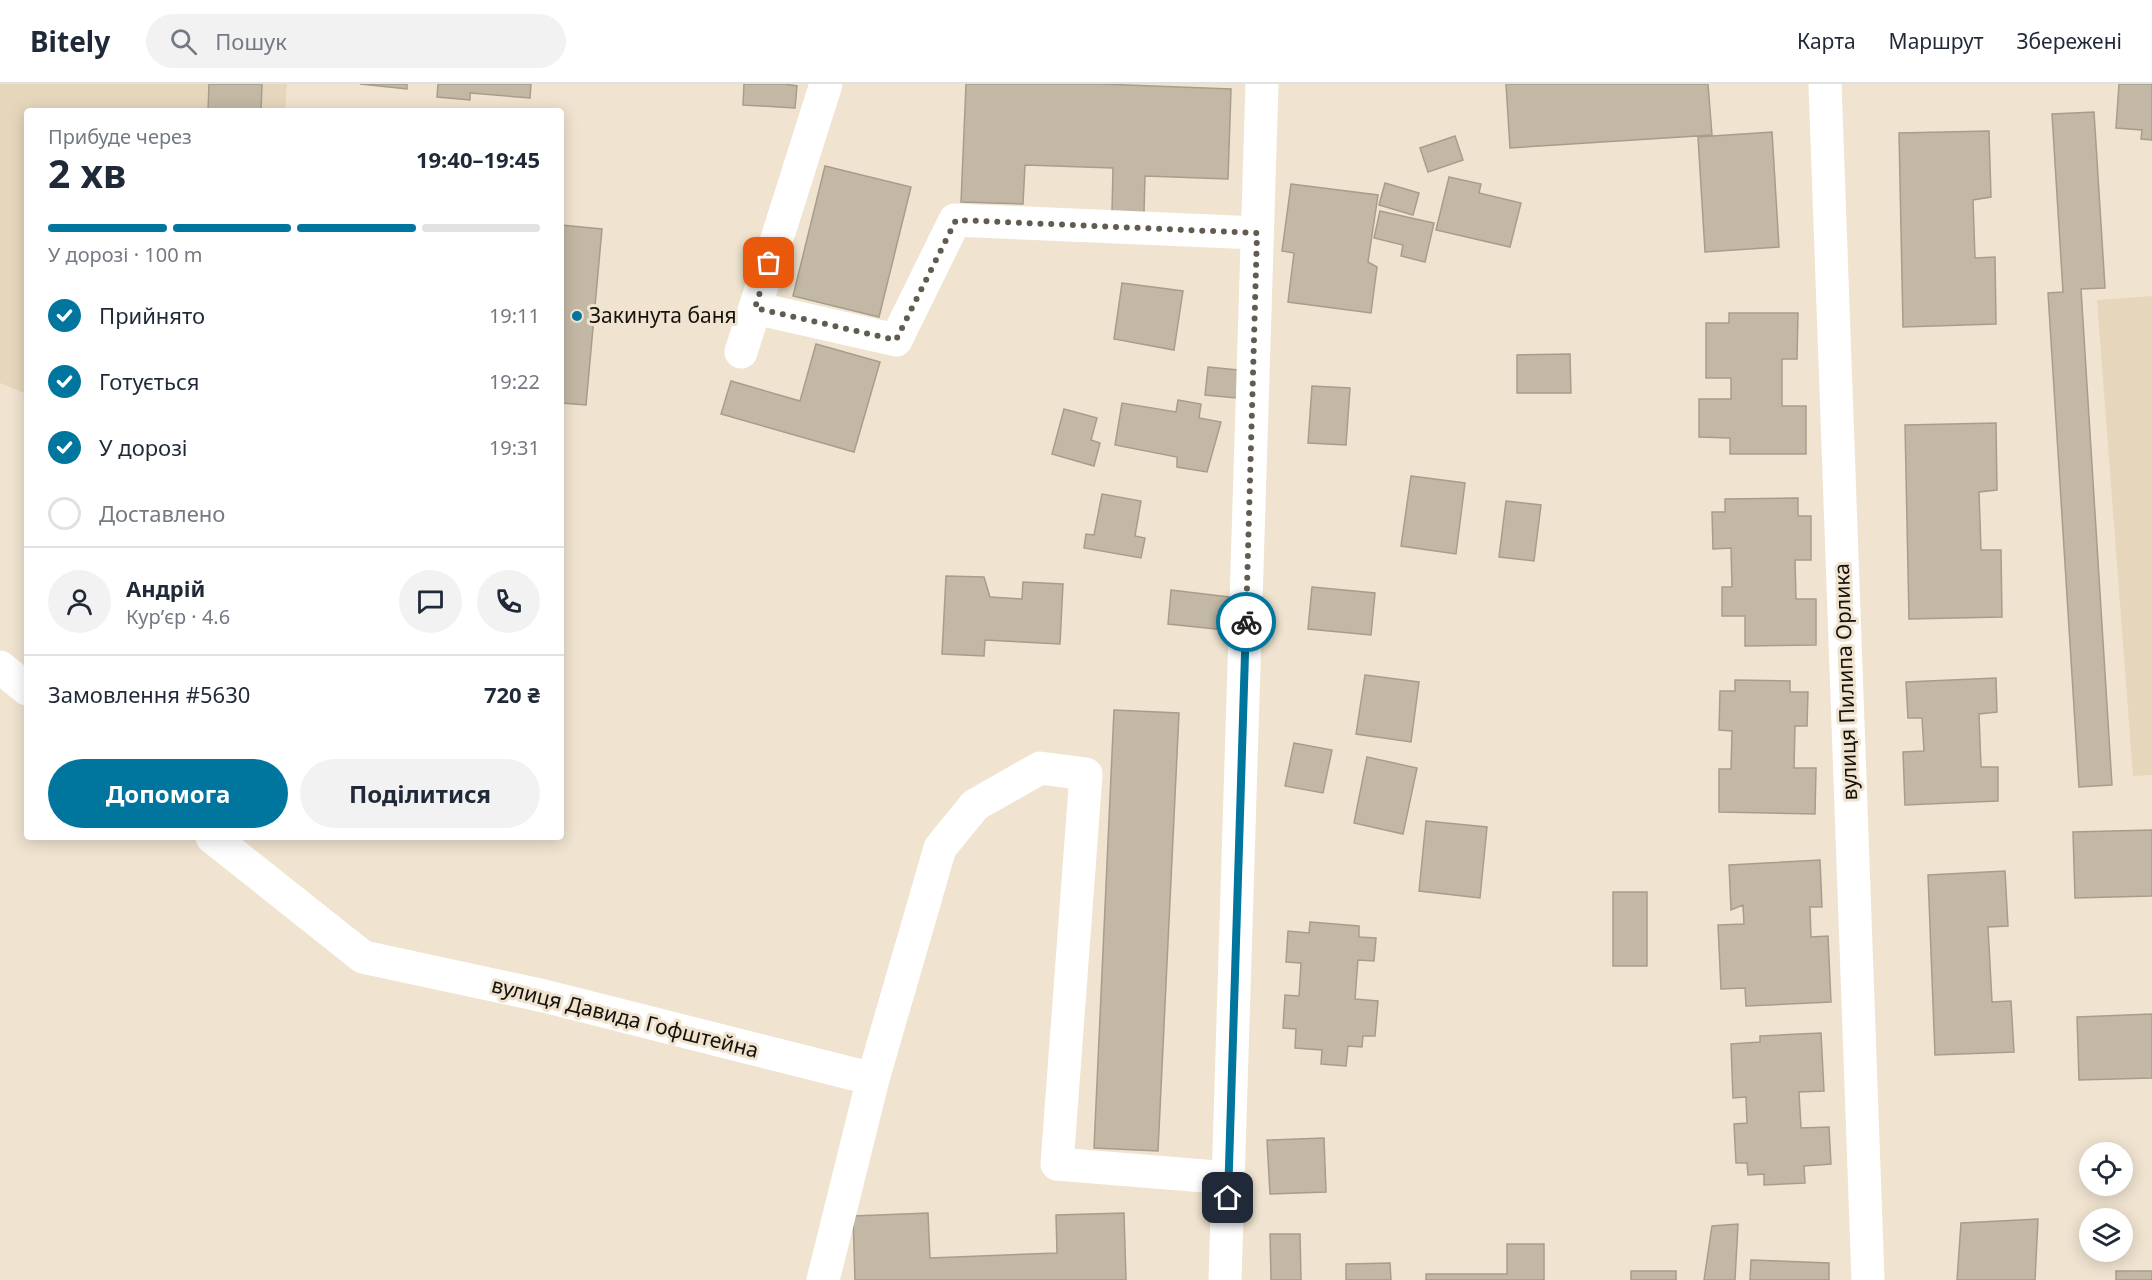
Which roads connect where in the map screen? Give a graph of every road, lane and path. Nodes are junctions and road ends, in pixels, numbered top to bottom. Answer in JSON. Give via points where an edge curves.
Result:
{"nodes":[{"id":1,"x":826,"y":84,"type":"edge"},
{"id":2,"x":1262,"y":84,"type":"edge"},
{"id":3,"x":1825,"y":84,"type":"edge"},
{"id":4,"x":1257,"y":233,"type":"junction"},
{"id":5,"x":755,"y":308,"type":"junction"},
{"id":6,"x":741,"y":352,"type":"dead end"},
{"id":7,"x":0,"y":668,"type":"edge"},
{"id":8,"x":24,"y":687,"type":"edge"},
{"id":9,"x":217,"y":840,"type":"edge"},
{"id":10,"x":873,"y":1079,"type":"junction"},
{"id":11,"x":1228,"y":1178,"type":"junction"},
{"id":12,"x":824,"y":1280,"type":"edge"},
{"id":13,"x":1226,"y":1280,"type":"edge"},
{"id":14,"x":1868,"y":1280,"type":"edge"}],
"edges":[{"from":1,"to":5,"type":"street"},
{"from":2,"to":4,"type":"street"},
{"from":3,"to":14,"type":"street","name":"вулиця Пилипа Орлика"},
{"from":4,"to":5,"type":"street","via":[[956,220],[896,340]]},
{"from":4,"to":11,"type":"street"},
{"from":5,"to":6,"type":"street"},
{"from":7,"to":8,"type":"street"},
{"from":9,"to":10,"type":"street","name":"вулиця Давида Гофштейна","via":[[363,957],[544,996]]},
{"from":10,"to":11,"type":"street","via":[[940,848],[975,805],[1040,768],[1086,774],[1057,1164]]},
{"from":10,"to":12,"type":"street"},
{"from":11,"to":13,"type":"street"}]}
